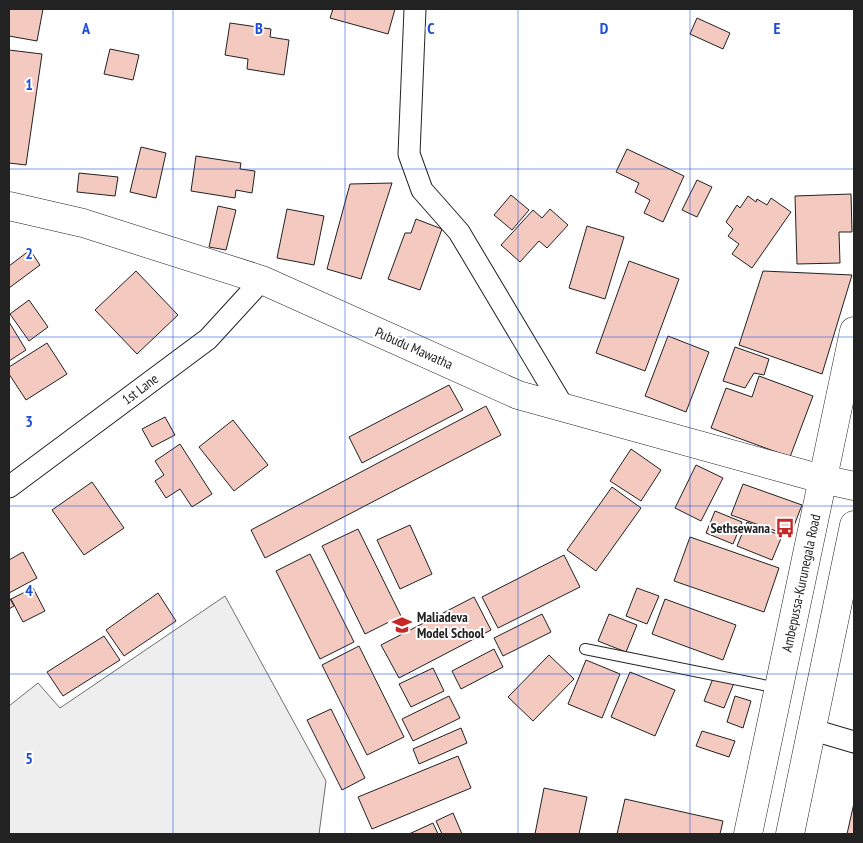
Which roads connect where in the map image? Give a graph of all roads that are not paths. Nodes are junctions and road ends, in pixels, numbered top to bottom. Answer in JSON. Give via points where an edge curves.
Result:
{"nodes":[{"id":1,"x":415,"y":9,"type":"edge"},
{"id":2,"x":9,"y":206,"type":"edge"},
{"id":3,"x":262,"y":280,"type":"junction"},
{"id":4,"x":854,"y":331,"type":"edge"},
{"id":5,"x":564,"y":408,"type":"junction"},
{"id":6,"x":822,"y":479,"type":"junction"},
{"id":7,"x":854,"y":486,"type":"edge"},
{"id":8,"x":9,"y":487,"type":"edge"},
{"id":9,"x":854,"y":525,"type":"edge"},
{"id":10,"x":585,"y":650,"type":"dead end"},
{"id":11,"x":779,"y":689,"type":"junction"},
{"id":12,"x":810,"y":729,"type":"junction"},
{"id":13,"x":854,"y":742,"type":"edge"},
{"id":14,"x":748,"y":834,"type":"edge"},
{"id":15,"x":790,"y":834,"type":"edge"}],
"edges":[{"from":1,"to":5,"type":"street","via":[[409,154],[422,190],[459,232]]},
{"from":2,"to":3,"type":"main road","name":"Pubudu Mawatha","via":[[83,223]]},
{"from":3,"to":5,"type":"main road","name":"Pubudu Mawatha","via":[[518,395]]},
{"from":3,"to":8,"type":"street","name":"1st Lane","via":[[208,338]]},
{"from":4,"to":6,"type":"main road","name":"Ambepussa-Kurunegala Road"},
{"from":5,"to":6,"type":"main road","name":"Pubudu Mawatha"},
{"from":6,"to":7,"type":"main road","name":"Pubudu Mawatha"},
{"from":6,"to":11,"type":"main road","name":"Ambepussa-Kurunegala Road"},
{"from":9,"to":12,"type":"main road"},
{"from":10,"to":11,"type":"lane"},
{"from":11,"to":14,"type":"main road","name":"Ambepussa-Kurunegala Road"},
{"from":12,"to":13,"type":"street"},
{"from":12,"to":15,"type":"main road"}]}
